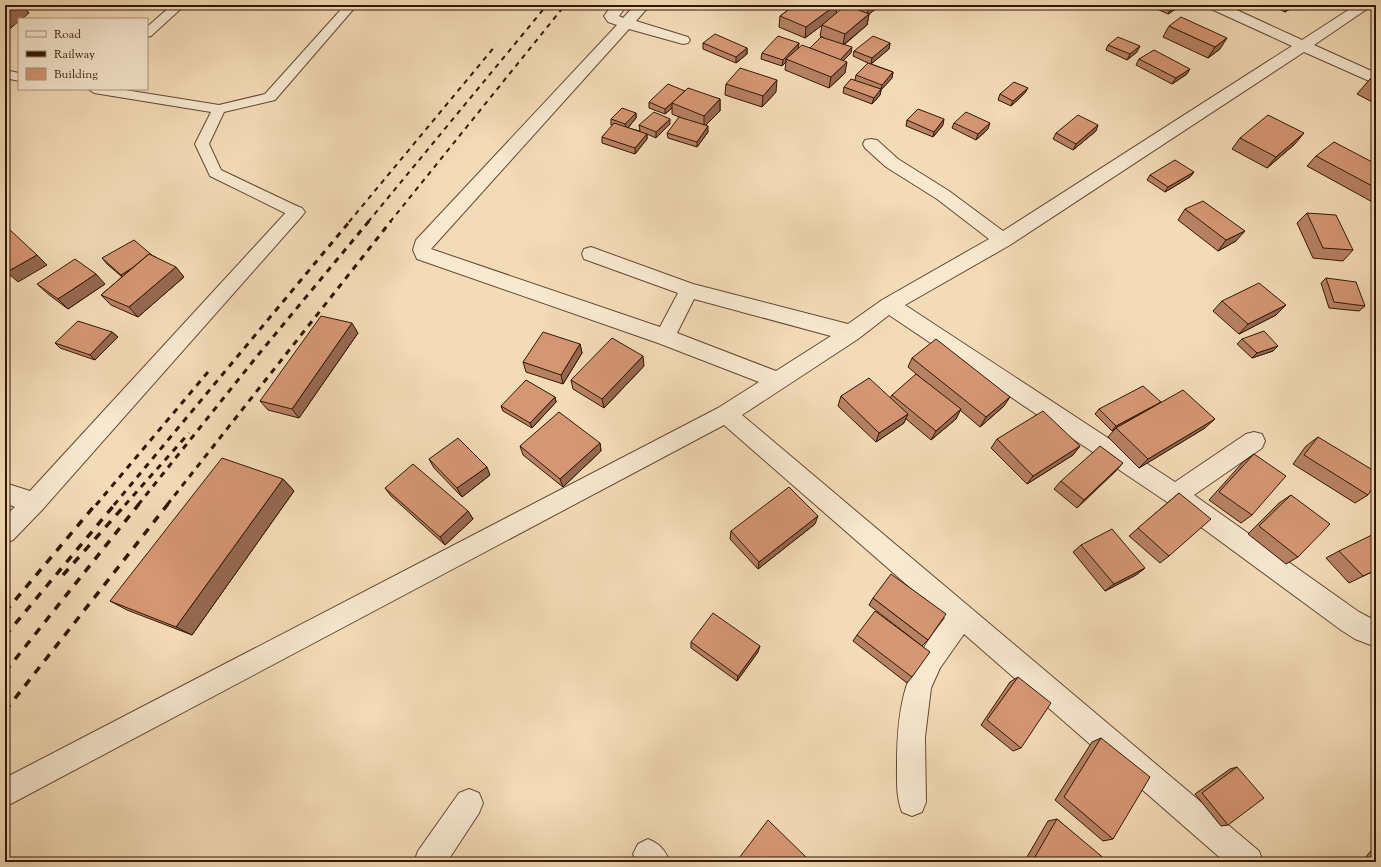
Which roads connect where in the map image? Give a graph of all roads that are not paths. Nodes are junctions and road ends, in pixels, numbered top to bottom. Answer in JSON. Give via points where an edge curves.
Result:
{"nodes":[{"id":1,"x":179,"y":5,"type":"edge"},
{"id":2,"x":351,"y":5,"type":"edge"},
{"id":3,"x":643,"y":5,"type":"edge"},
{"id":4,"x":1214,"y":5,"type":"edge"},
{"id":5,"x":1366,"y":5,"type":"edge"},
{"id":6,"x":624,"y":14,"type":"edge"},
{"id":7,"x":148,"y":32,"type":"edge"},
{"id":8,"x":683,"y":40,"type":"dead end"},
{"id":9,"x":1302,"y":45,"type":"junction"},
{"id":10,"x":5,"y":74,"type":"edge"},
{"id":11,"x":18,"y":77,"type":"edge"},
{"id":12,"x":1376,"y":79,"type":"edge"},
{"id":13,"x":99,"y":90,"type":"edge"},
{"id":14,"x":219,"y":109,"type":"junction"},
{"id":15,"x":871,"y":144,"type":"dead end"},
{"id":16,"x":296,"y":212,"type":"joint"},
{"id":17,"x":1003,"y":240,"type":"junction"},
{"id":18,"x":591,"y":254,"type":"dead end"},
{"id":19,"x":689,"y":290,"type":"junction"},
{"id":20,"x":890,"y":305,"type":"junction"},
{"id":21,"x":851,"y":333,"type":"junction"},
{"id":22,"x":665,"y":337,"type":"junction"},
{"id":23,"x":778,"y":380,"type":"junction"},
{"id":24,"x":726,"y":414,"type":"junction"},
{"id":25,"x":1254,"y":441,"type":"dead end"},
{"id":26,"x":5,"y":493,"type":"edge"},
{"id":27,"x":1175,"y":496,"type":"junction"},
{"id":28,"x":34,"y":503,"type":"junction"},
{"id":29,"x":5,"y":532,"type":"edge"},
{"id":30,"x":962,"y":616,"type":"junction"},
{"id":31,"x":1376,"y":634,"type":"edge"},
{"id":32,"x":5,"y":793,"type":"edge"},
{"id":33,"x":912,"y":802,"type":"dead end"},
{"id":34,"x":469,"y":803,"type":"dead end"},
{"id":35,"x":429,"y":862,"type":"edge"},
{"id":36,"x":1248,"y":862,"type":"edge"}],
"edges":[{"from":1,"to":7,"type":"lane"},
{"from":2,"to":14,"type":"lane","via":[[270,97]]},
{"from":3,"to":6,"type":"street"},
{"from":4,"to":9,"type":"street"},
{"from":5,"to":9,"type":"street"},
{"from":6,"to":8,"type":"street"},
{"from":6,"to":22,"type":"street","via":[[423,244],[422,250],[424,254]]},
{"from":9,"to":12,"type":"street"},
{"from":9,"to":17,"type":"street"},
{"from":10,"to":11,"type":"lane"},
{"from":13,"to":14,"type":"lane"},
{"from":14,"to":16,"type":"lane","via":[[202,144],[215,173]]},
{"from":15,"to":17,"type":"street","via":[[892,163],[943,195]]},
{"from":16,"to":28,"type":"street"},
{"from":17,"to":20,"type":"street"},
{"from":18,"to":19,"type":"street"},
{"from":19,"to":21,"type":"street"},
{"from":19,"to":22,"type":"street"},
{"from":20,"to":21,"type":"street"},
{"from":20,"to":27,"type":"street"},
{"from":21,"to":23,"type":"street"},
{"from":22,"to":23,"type":"street"},
{"from":23,"to":24,"type":"street"},
{"from":24,"to":30,"type":"street"},
{"from":24,"to":32,"type":"street"},
{"from":25,"to":27,"type":"street"},
{"from":26,"to":28,"type":"street"},
{"from":27,"to":31,"type":"street","via":[[1350,621]]},
{"from":28,"to":29,"type":"street"},
{"from":30,"to":33,"type":"street","via":[[933,655],[923,674],[917,694],[911,748]]},
{"from":30,"to":36,"type":"street"},
{"from":34,"to":35,"type":"street"}]}
